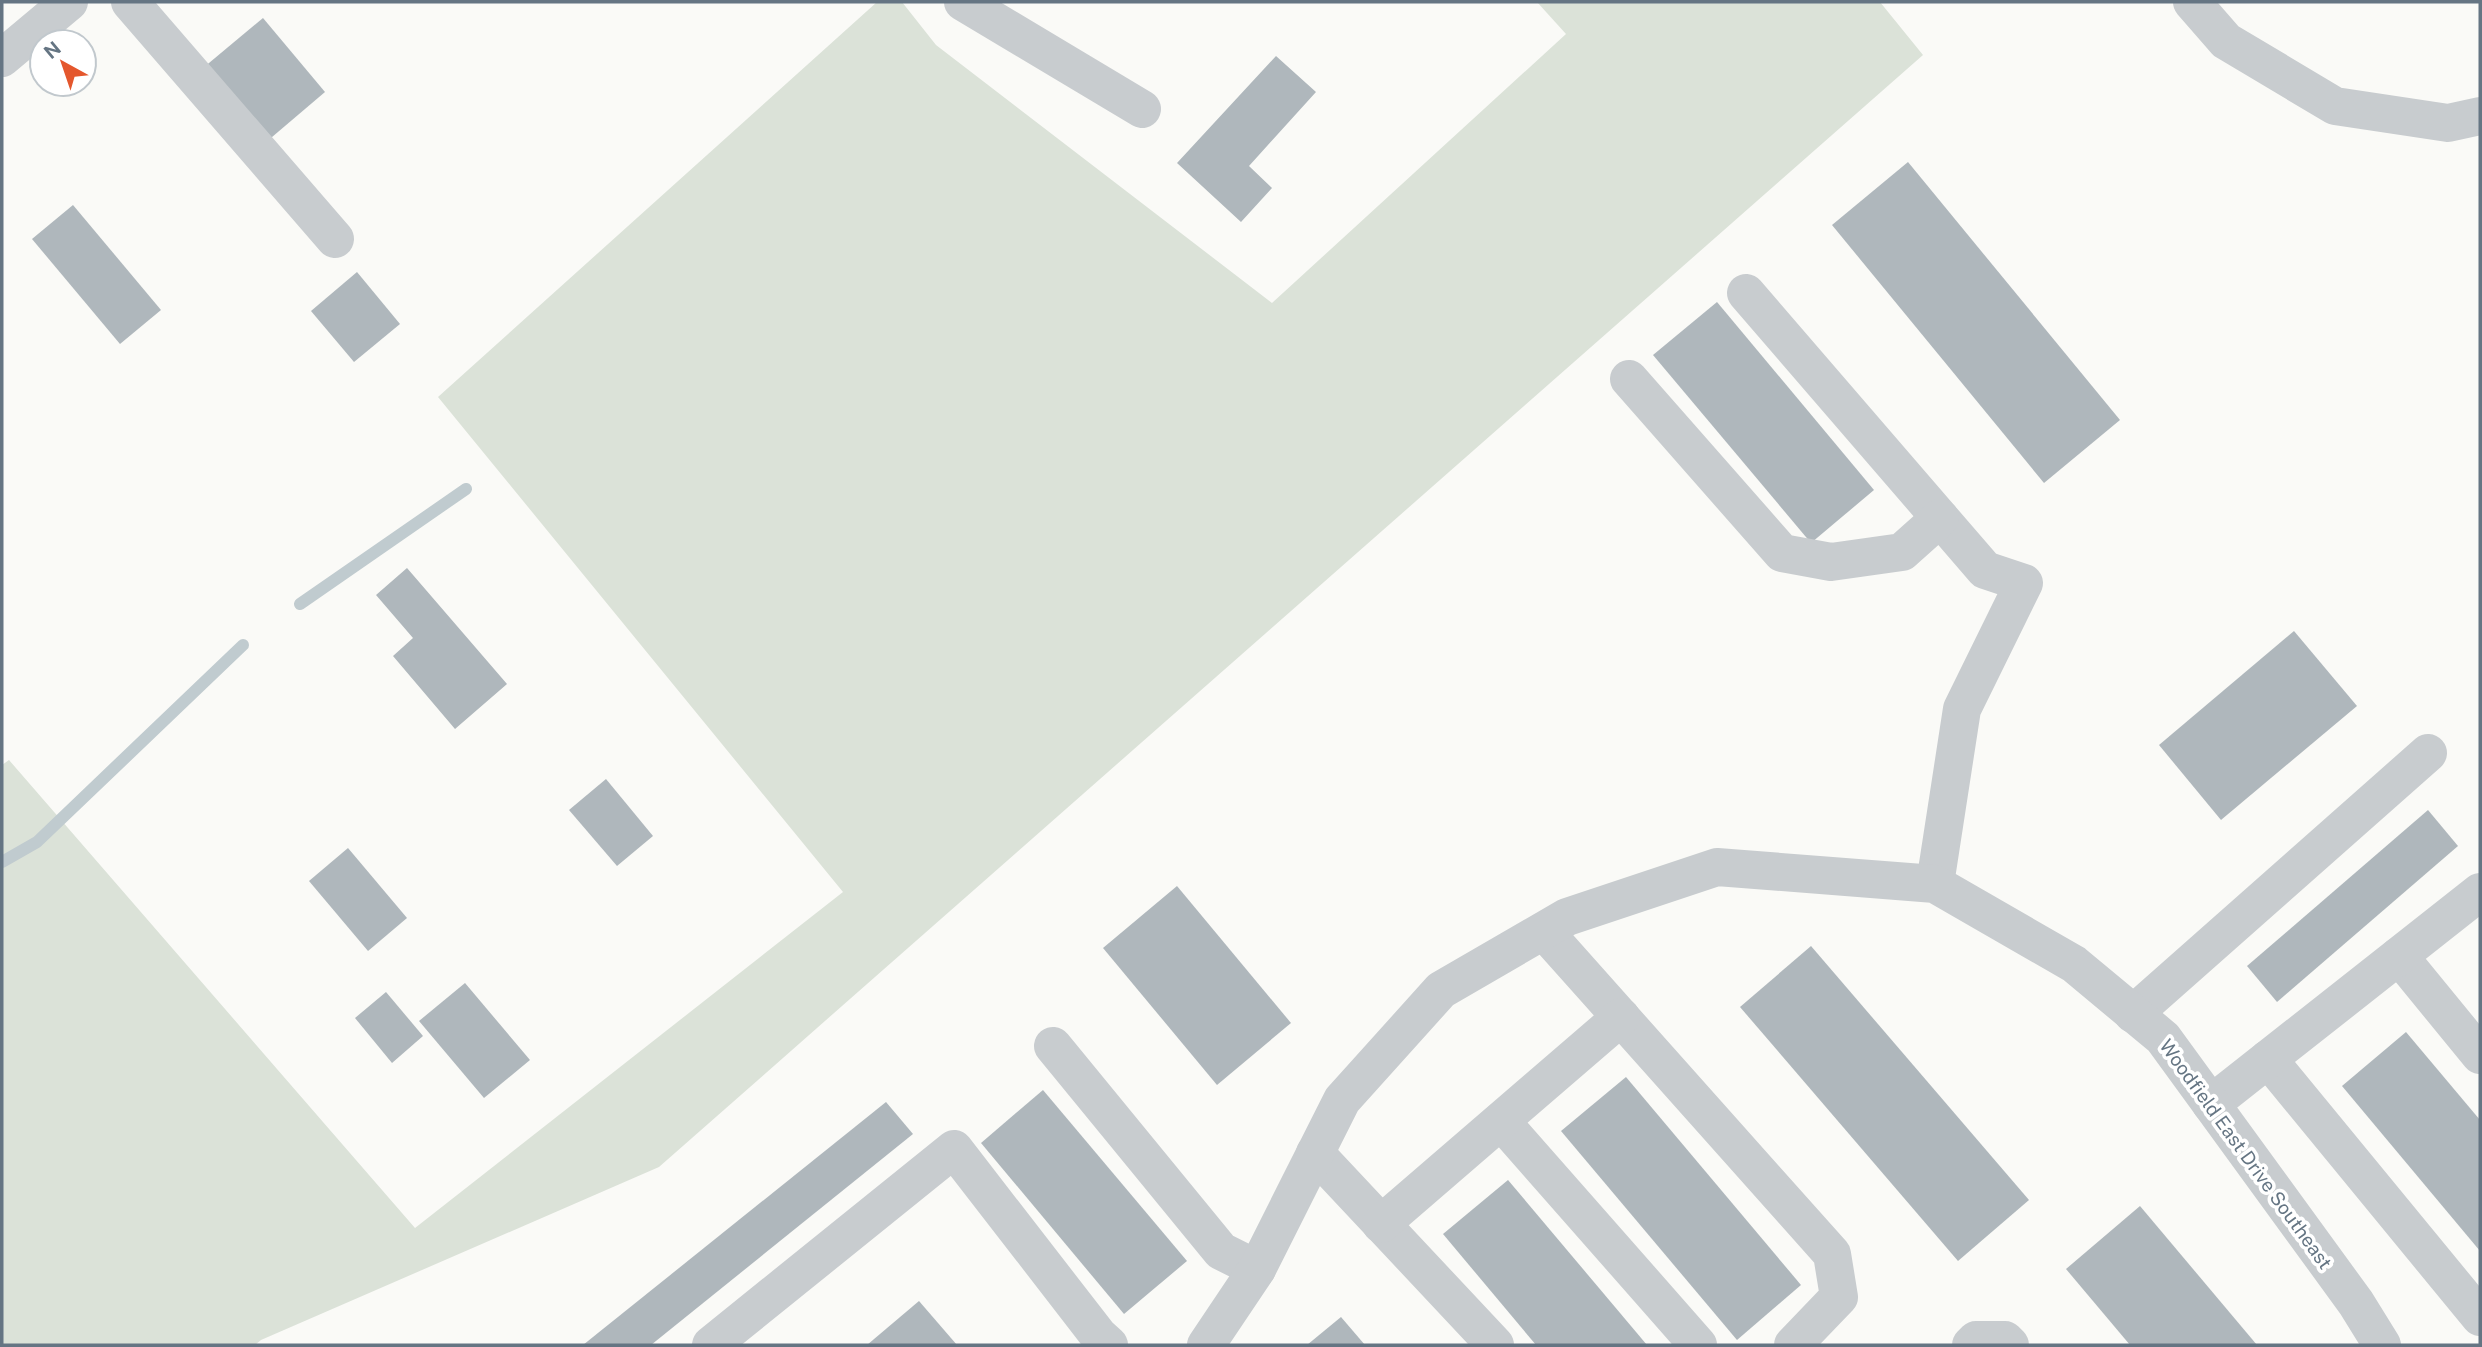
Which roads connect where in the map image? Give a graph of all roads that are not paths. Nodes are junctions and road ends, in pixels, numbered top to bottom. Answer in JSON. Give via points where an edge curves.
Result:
{"nodes":[{"id":1,"x":69,"y":2,"type":"edge"},
{"id":2,"x":130,"y":2,"type":"edge"},
{"id":3,"x":963,"y":2,"type":"edge"},
{"id":4,"x":2192,"y":2,"type":"edge"},
{"id":5,"x":2,"y":58,"type":"edge"},
{"id":6,"x":1142,"y":109,"type":"dead end"},
{"id":7,"x":2480,"y":116,"type":"edge"},
{"id":8,"x":335,"y":239,"type":"dead end"},
{"id":9,"x":1746,"y":293,"type":"dead end"},
{"id":10,"x":1629,"y":379,"type":"dead end"},
{"id":11,"x":1940,"y":518,"type":"junction"},
{"id":12,"x":2428,"y":753,"type":"dead end"},
{"id":13,"x":1935,"y":884,"type":"junction"},
{"id":14,"x":2480,"y":892,"type":"edge"},
{"id":15,"x":1544,"y":931,"type":"junction"},
{"id":16,"x":2399,"y":956,"type":"junction"},
{"id":17,"x":2133,"y":1014,"type":"junction"},
{"id":18,"x":1621,"y":1017,"type":"junction"},
{"id":19,"x":1053,"y":1046,"type":"dead end"},
{"id":20,"x":2480,"y":1055,"type":"edge"},
{"id":21,"x":2268,"y":1059,"type":"junction"},
{"id":22,"x":2211,"y":1104,"type":"junction"},
{"id":23,"x":1501,"y":1121,"type":"junction"},
{"id":24,"x":1315,"y":1153,"type":"junction"},
{"id":25,"x":1381,"y":1224,"type":"junction"},
{"id":26,"x":1257,"y":1269,"type":"junction"},
{"id":27,"x":2480,"y":1317,"type":"edge"},
{"id":28,"x":710,"y":1345,"type":"edge"},
{"id":29,"x":1109,"y":1345,"type":"edge"},
{"id":30,"x":1206,"y":1345,"type":"edge"},
{"id":31,"x":1495,"y":1345,"type":"edge"},
{"id":32,"x":1698,"y":1345,"type":"edge"},
{"id":33,"x":1793,"y":1345,"type":"edge"},
{"id":34,"x":1971,"y":1345,"type":"edge"},
{"id":35,"x":2010,"y":1345,"type":"edge"},
{"id":36,"x":2382,"y":1345,"type":"edge"}],
"edges":[{"from":1,"to":5,"type":"street"},
{"from":2,"to":8,"type":"street"},
{"from":3,"to":6,"type":"street"},
{"from":4,"to":7,"type":"street","via":[[2226,41],[2335,106],[2448,122]]},
{"from":9,"to":11,"type":"street"},
{"from":10,"to":11,"type":"street","via":[[1782,553],[1831,562],[1902,552]]},
{"from":11,"to":13,"type":"street","via":[[1985,570],[2024,583],[1962,709]]},
{"from":12,"to":17,"type":"street"},
{"from":13,"to":15,"type":"street","name":"Woodfield East Drive Southeast","via":[[1717,867],[1567,917]]},
{"from":13,"to":17,"type":"street","name":"Woodfield East Drive Southeast","via":[[2074,964]]},
{"from":14,"to":16,"type":"street"},
{"from":15,"to":18,"type":"street"},
{"from":15,"to":24,"type":"street","name":"Woodfield East Drive Southeast","via":[[1441,990],[1342,1100]]},
{"from":16,"to":20,"type":"street"},
{"from":16,"to":21,"type":"street"},
{"from":17,"to":22,"type":"street","name":"Woodfield East Drive Southeast","via":[[2163,1038]]},
{"from":18,"to":23,"type":"street"},
{"from":18,"to":33,"type":"street","via":[[1832,1254],[1839,1297]]},
{"from":19,"to":26,"type":"street","via":[[1221,1251]]},
{"from":21,"to":22,"type":"street"},
{"from":21,"to":27,"type":"street"},
{"from":22,"to":36,"type":"street","name":"Woodfield East Drive Southeast"},
{"from":23,"to":25,"type":"street"},
{"from":23,"to":32,"type":"street"},
{"from":24,"to":25,"type":"street"},
{"from":24,"to":26,"type":"street","name":"Woodfield East Drive Southeast"},
{"from":25,"to":31,"type":"street"},
{"from":26,"to":30,"type":"street","name":"Woodfield East Drive Southeast"},
{"from":28,"to":29,"type":"street","via":[[954,1149]]},
{"from":34,"to":35,"type":"street","via":[[1976,1340],[2005,1340]]}]}
